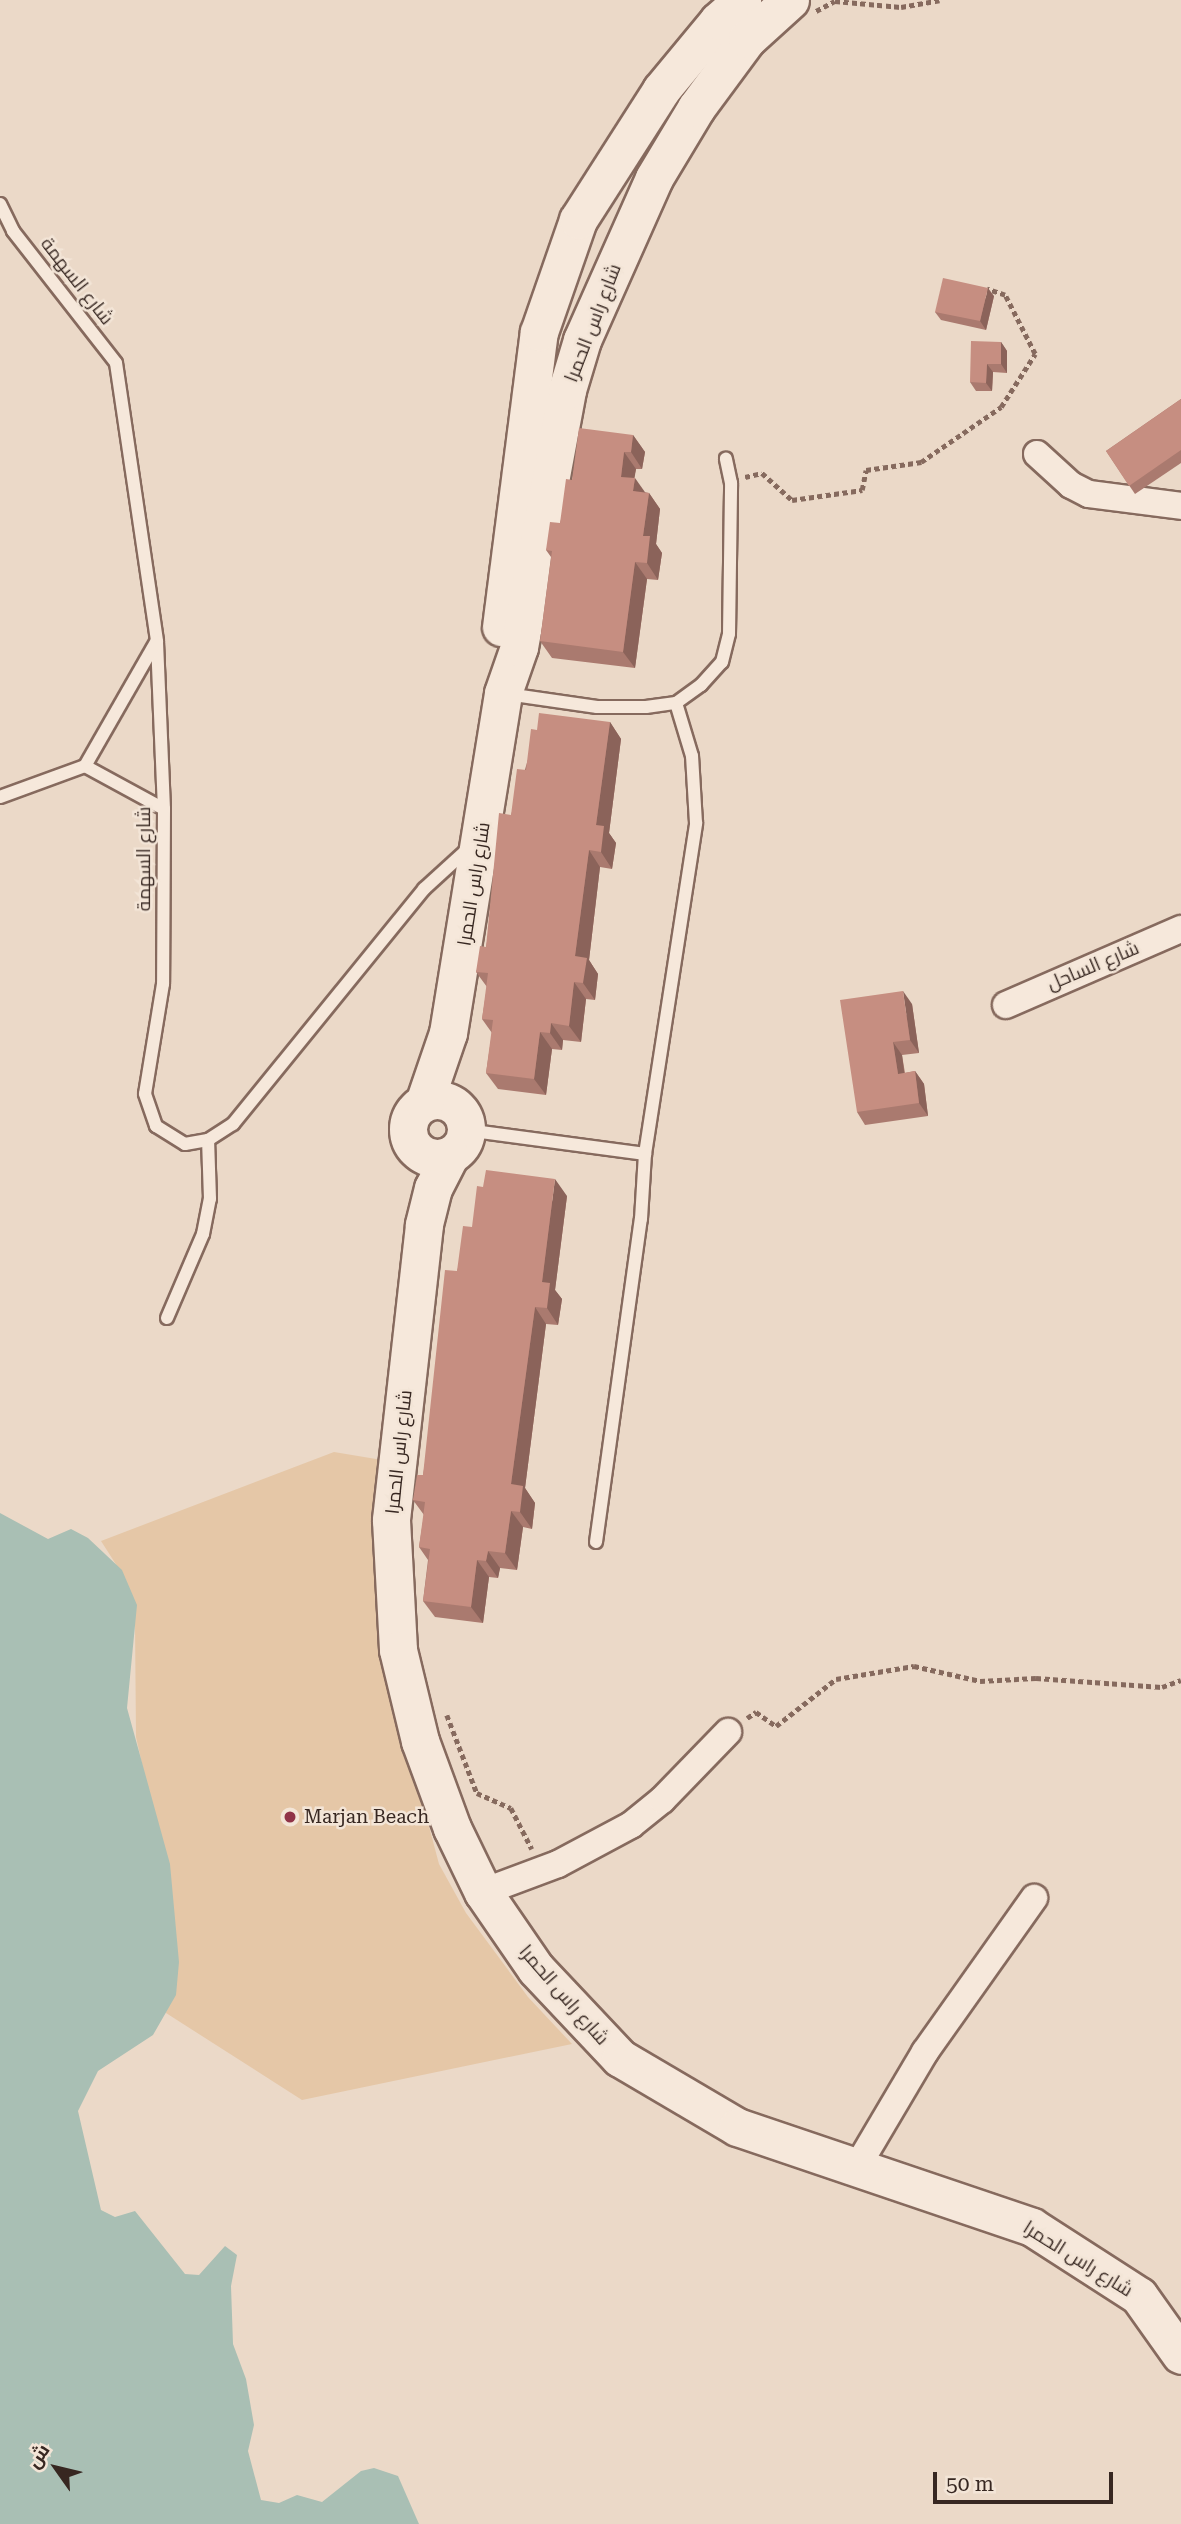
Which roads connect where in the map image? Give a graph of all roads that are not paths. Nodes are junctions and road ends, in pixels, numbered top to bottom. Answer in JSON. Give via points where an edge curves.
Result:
{"nodes":[{"id":1,"x":742,"y":0,"type":"edge"},
{"id":2,"x":801,"y":7,"type":"edge"},
{"id":3,"x":0,"y":204,"type":"edge"},
{"id":4,"x":1037,"y":454,"type":"dead end"},
{"id":5,"x":726,"y":458,"type":"dead end"},
{"id":6,"x":1181,"y":506,"type":"edge"},
{"id":7,"x":157,"y":642,"type":"junction"},
{"id":8,"x":503,"y":693,"type":"junction"},
{"id":9,"x":676,"y":703,"type":"junction"},
{"id":10,"x":85,"y":766,"type":"junction"},
{"id":11,"x":0,"y":797,"type":"edge"},
{"id":12,"x":164,"y":809,"type":"junction"},
{"id":13,"x":470,"y":850,"type":"junction"},
{"id":14,"x":1181,"y":929,"type":"edge"},
{"id":15,"x":1006,"y":1004,"type":"dead end"},
{"id":16,"x":448,"y":1123,"type":"junction"},
{"id":17,"x":208,"y":1140,"type":"junction"},
{"id":18,"x":645,"y":1154,"type":"junction"},
{"id":19,"x":424,"y":1225,"type":"junction"},
{"id":20,"x":167,"y":1318,"type":"dead end"},
{"id":21,"x":596,"y":1542,"type":"dead end"},
{"id":22,"x":728,"y":1732,"type":"road end"},
{"id":23,"x":484,"y":1892,"type":"junction"},
{"id":24,"x":1034,"y":1898,"type":"dead end"},
{"id":25,"x":857,"y":2167,"type":"junction"},
{"id":26,"x":1181,"y":2356,"type":"edge"}],
"edges":[{"from":1,"to":8,"type":"street","name":"شارع راس الحمرا","via":[[661,90],[578,220],[539,331],[499,641]]},
{"from":2,"to":8,"type":"street","name":"شارع راس الحمرا","via":[[747,39],[696,108],[654,178],[582,340],[567,390],[519,647]]},
{"from":3,"to":7,"type":"lane","name":"شارع السهمة","via":[[13,231],[116,363]]},
{"from":4,"to":6,"type":"street","via":[[1071,485],[1089,494]]},
{"from":5,"to":9,"type":"lane","via":[[731,510],[730,634],[722,662]]},
{"from":7,"to":10,"type":"lane"},
{"from":7,"to":12,"type":"lane","name":"شارع السهمة"},
{"from":8,"to":9,"type":"lane","via":[[597,707]]},
{"from":8,"to":13,"type":"street","name":"شارع راس الحمرا"},
{"from":9,"to":18,"type":"lane","via":[[692,756],[696,823]]},
{"from":10,"to":11,"type":"lane"},
{"from":10,"to":12,"type":"lane"},
{"from":12,"to":17,"type":"lane","name":"شارع السهمة","via":[[163,984],[145,1094],[156,1126],[186,1144]]},
{"from":13,"to":16,"type":"street","name":"شارع راس الحمرا","via":[[448,1033]]},
{"from":13,"to":17,"type":"lane","via":[[233,1124]]},
{"from":14,"to":15,"type":"street","name":"شارع الساحل"},
{"from":16,"to":18,"type":"lane"},
{"from":16,"to":19,"type":"street","name":"شارع راس الحمرا"},
{"from":16,"to":19,"type":"street","name":"شارع راس الحمرا","via":[[408,1127]]},
{"from":17,"to":20,"type":"lane","via":[[209,1199],[204,1234]]},
{"from":18,"to":21,"type":"lane","via":[[641,1219]]},
{"from":19,"to":23,"type":"street","name":"شارع راس الحمرا","via":[[391,1520],[398,1650],[419,1741],[452,1828]]},
{"from":22,"to":23,"type":"street","via":[[631,1825],[542,1870]]},
{"from":23,"to":25,"type":"street","name":"شارع راس الحمرا","via":[[536,1969],[620,2058],[737,2127]]},
{"from":24,"to":25,"type":"street","via":[[925,2052]]},
{"from":25,"to":26,"type":"street","name":"شارع راس الحمرا","via":[[1032,2227],[1139,2296]]}]}
